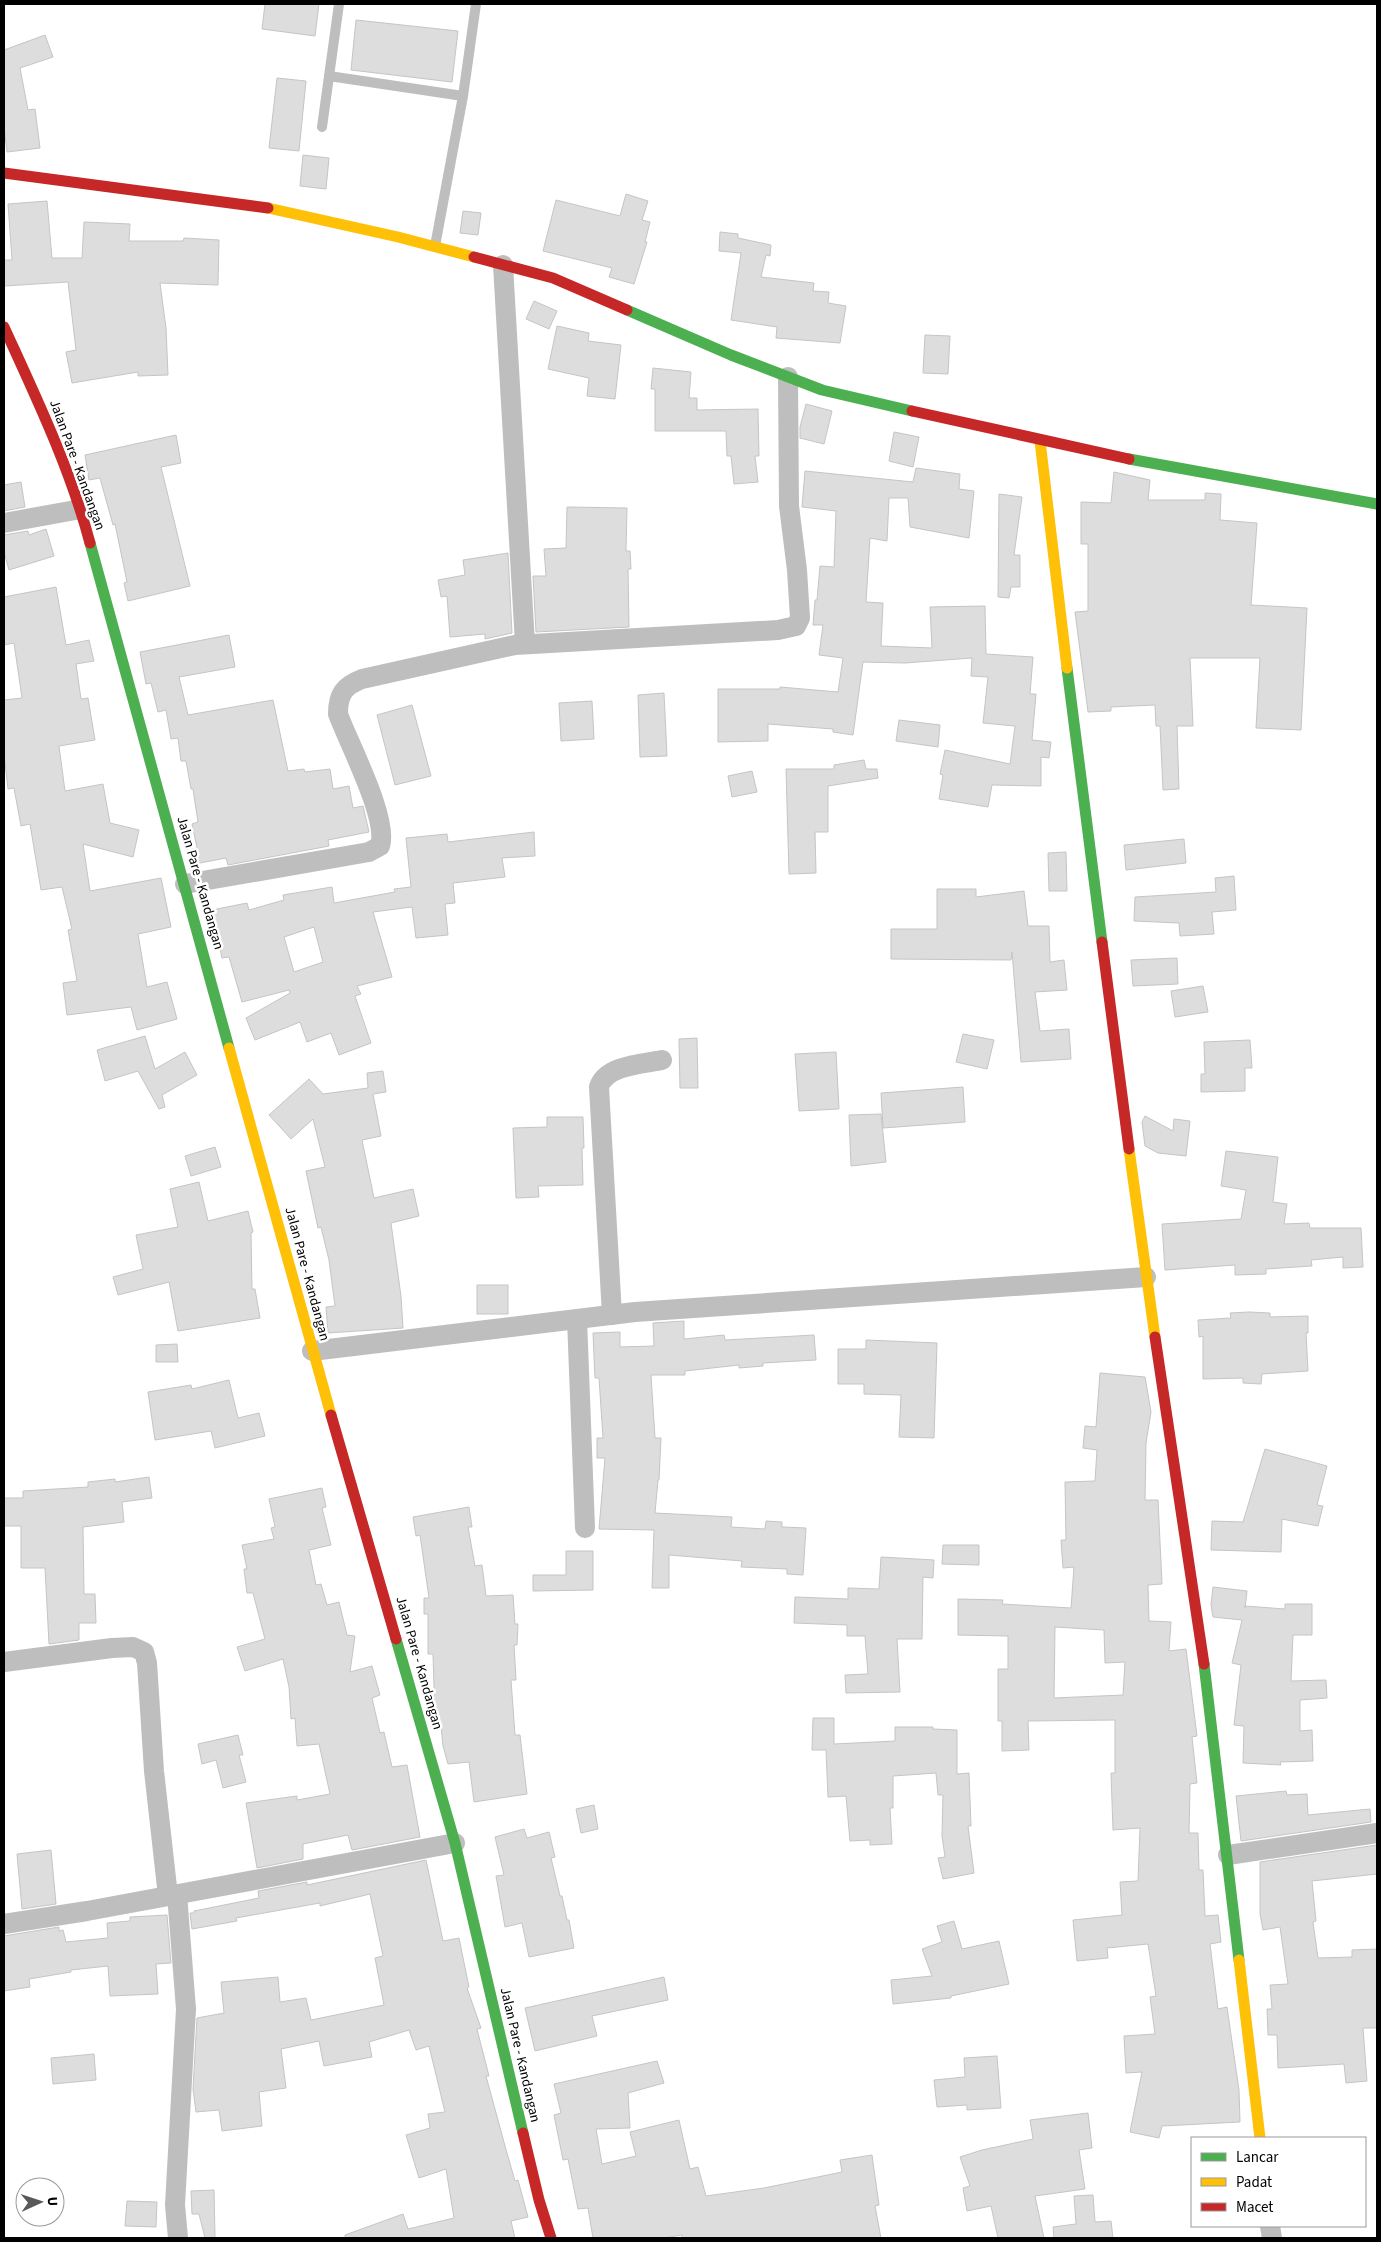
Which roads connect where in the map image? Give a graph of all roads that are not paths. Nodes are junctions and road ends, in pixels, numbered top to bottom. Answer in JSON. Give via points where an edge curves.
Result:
{"nodes":[{"id":1,"x":339,"y":4,"type":"edge"},
{"id":2,"x":476,"y":4,"type":"edge"},
{"id":3,"x":329,"y":76,"type":"junction"},
{"id":4,"x":463,"y":96,"type":"junction"},
{"id":5,"x":322,"y":127,"type":"dead end"},
{"id":6,"x":4,"y":173,"type":"edge"},
{"id":7,"x":435,"y":247,"type":"junction"},
{"id":8,"x":503,"y":265,"type":"junction"},
{"id":9,"x":4,"y":327,"type":"edge"},
{"id":10,"x":788,"y":377,"type":"junction"},
{"id":11,"x":1040,"y":441,"type":"junction"},
{"id":12,"x":1377,"y":504,"type":"edge"},
{"id":13,"x":81,"y":509,"type":"junction"},
{"id":14,"x":4,"y":523,"type":"edge"},
{"id":15,"x":525,"y":644,"type":"junction"},
{"id":16,"x":185,"y":884,"type":"junction"},
{"id":17,"x":662,"y":1060,"type":"dead end"},
{"id":18,"x":1146,"y":1276,"type":"junction"},
{"id":19,"x":612,"y":1315,"type":"junction"},
{"id":20,"x":577,"y":1319,"type":"junction"},
{"id":21,"x":312,"y":1352,"type":"junction"},
{"id":22,"x":585,"y":1528,"type":"dead end"},
{"id":23,"x":4,"y":1662,"type":"edge"},
{"id":24,"x":1377,"y":1834,"type":"edge"},
{"id":25,"x":455,"y":1843,"type":"junction"},
{"id":26,"x":1228,"y":1855,"type":"junction"},
{"id":27,"x":172,"y":1895,"type":"junction"},
{"id":28,"x":4,"y":1924,"type":"edge"},
{"id":29,"x":1260,"y":2137,"type":"edge"},
{"id":30,"x":178,"y":2238,"type":"edge"},
{"id":31,"x":551,"y":2238,"type":"edge"}],
"edges":[{"from":1,"to":3,"type":"lane"},
{"from":2,"to":4,"type":"lane"},
{"from":3,"to":4,"type":"lane"},
{"from":3,"to":5,"type":"lane"},
{"from":4,"to":7,"type":"lane"},
{"from":6,"to":7,"type":"street","via":[[277,209]]},
{"from":7,"to":8,"type":"street"},
{"from":8,"to":10,"type":"street","via":[[553,278],[731,356]]},
{"from":8,"to":15,"type":"street"},
{"from":9,"to":13,"type":"street","name":"Jalan Pare - Kandangan","via":[[44,414]]},
{"from":10,"to":11,"type":"street","via":[[866,402]]},
{"from":10,"to":15,"type":"street","via":[[788,506],[800,618],[796,626],[778,630]]},
{"from":11,"to":12,"type":"street","via":[[1175,469]]},
{"from":11,"to":18,"type":"street"},
{"from":13,"to":14,"type":"street"},
{"from":13,"to":16,"type":"street","name":"Jalan Pare - Kandangan"},
{"from":15,"to":16,"type":"street","via":[[362,679],[341,693],[338,714],[377,815],[381,843],[374,850]]},
{"from":16,"to":21,"type":"street","name":"Jalan Pare - Kandangan"},
{"from":17,"to":19,"type":"street","via":[[612,1072],[599,1087]]},
{"from":18,"to":19,"type":"street"},
{"from":18,"to":26,"type":"street","via":[[1202,1648]]},
{"from":19,"to":20,"type":"street"},
{"from":20,"to":21,"type":"street"},
{"from":20,"to":22,"type":"street"},
{"from":21,"to":25,"type":"street","name":"Jalan Pare - Kandangan"},
{"from":23,"to":27,"type":"street","via":[[112,1648],[133,1647],[144,1652],[154,1771]]},
{"from":24,"to":26,"type":"street"},
{"from":25,"to":27,"type":"street"},
{"from":25,"to":31,"type":"street","name":"Jalan Pare - Kandangan","via":[[539,2200]]},
{"from":26,"to":29,"type":"street"},
{"from":27,"to":28,"type":"street"},
{"from":27,"to":30,"type":"street","via":[[186,2009],[175,2205]]}]}
